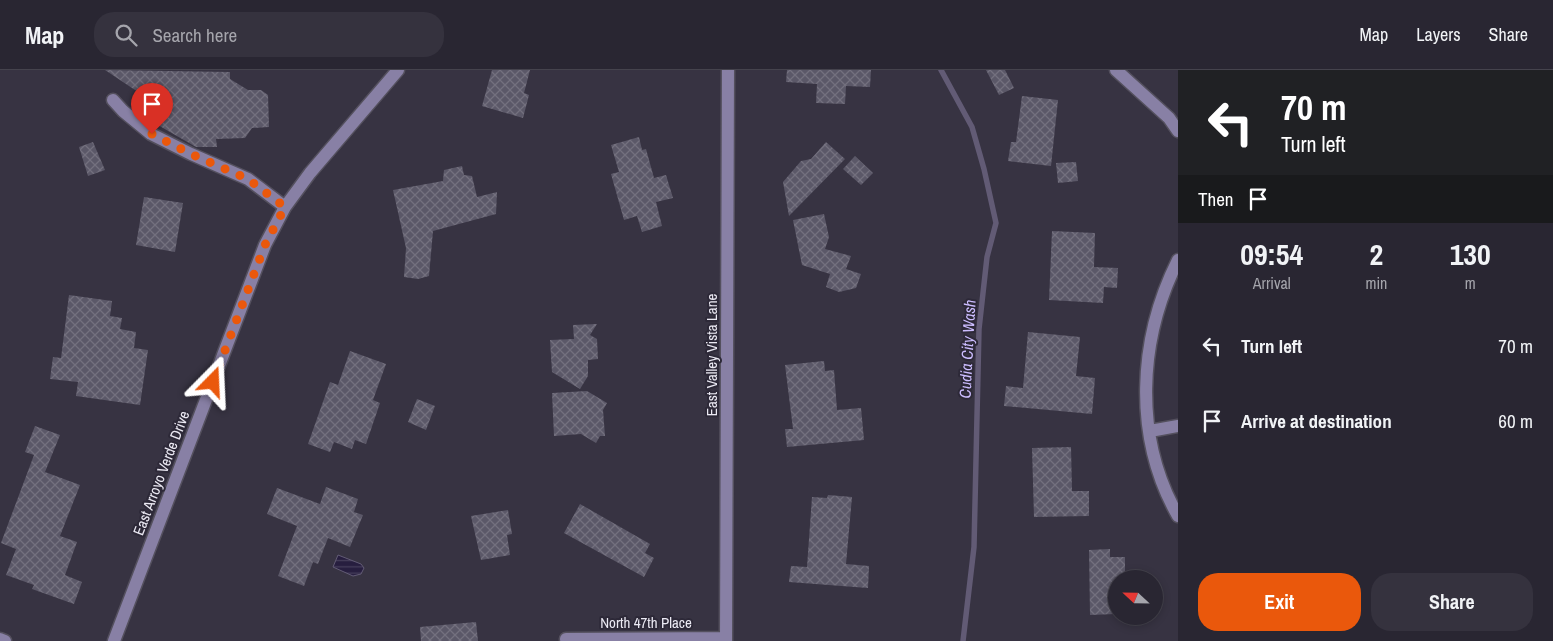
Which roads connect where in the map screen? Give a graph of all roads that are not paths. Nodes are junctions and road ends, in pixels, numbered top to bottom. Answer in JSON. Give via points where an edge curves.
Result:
{"nodes":[{"id":1,"x":398,"y":70,"type":"edge"},
{"id":2,"x":728,"y":70,"type":"edge"},
{"id":3,"x":1116,"y":70,"type":"edge"},
{"id":4,"x":113,"y":100,"type":"dead end"},
{"id":5,"x":1178,"y":131,"type":"edge"},
{"id":6,"x":285,"y":207,"type":"junction"},
{"id":7,"x":1178,"y":260,"type":"edge"},
{"id":8,"x":1178,"y":426,"type":"edge"},
{"id":9,"x":1150,"y":431,"type":"junction"},
{"id":10,"x":1178,"y":516,"type":"edge"},
{"id":11,"x":0,"y":639,"type":"edge"},
{"id":12,"x":566,"y":639,"type":"dead end"},
{"id":13,"x":726,"y":640,"type":"edge"},
{"id":14,"x":5,"y":641,"type":"edge"},
{"id":15,"x":114,"y":641,"type":"edge"}],
"edges":[{"from":1,"to":6,"type":"street","name":"East Arroyo Verde Drive"},
{"from":2,"to":13,"type":"street","name":"East Valley Vista Lane"},
{"from":3,"to":5,"type":"street","via":[[1169,118]]},
{"from":4,"to":6,"type":"street","via":[[152,134],[248,179]]},
{"from":6,"to":15,"type":"street","name":"East Arroyo Verde Drive","via":[[265,245]]},
{"from":7,"to":9,"type":"street","via":[[1160,300],[1149,346],[1146,373]]},
{"from":8,"to":9,"type":"street"},
{"from":9,"to":10,"type":"street","via":[[1162,484]]},
{"from":11,"to":14,"type":"street"},
{"from":12,"to":13,"type":"street","name":"North 47th Place"}]}
